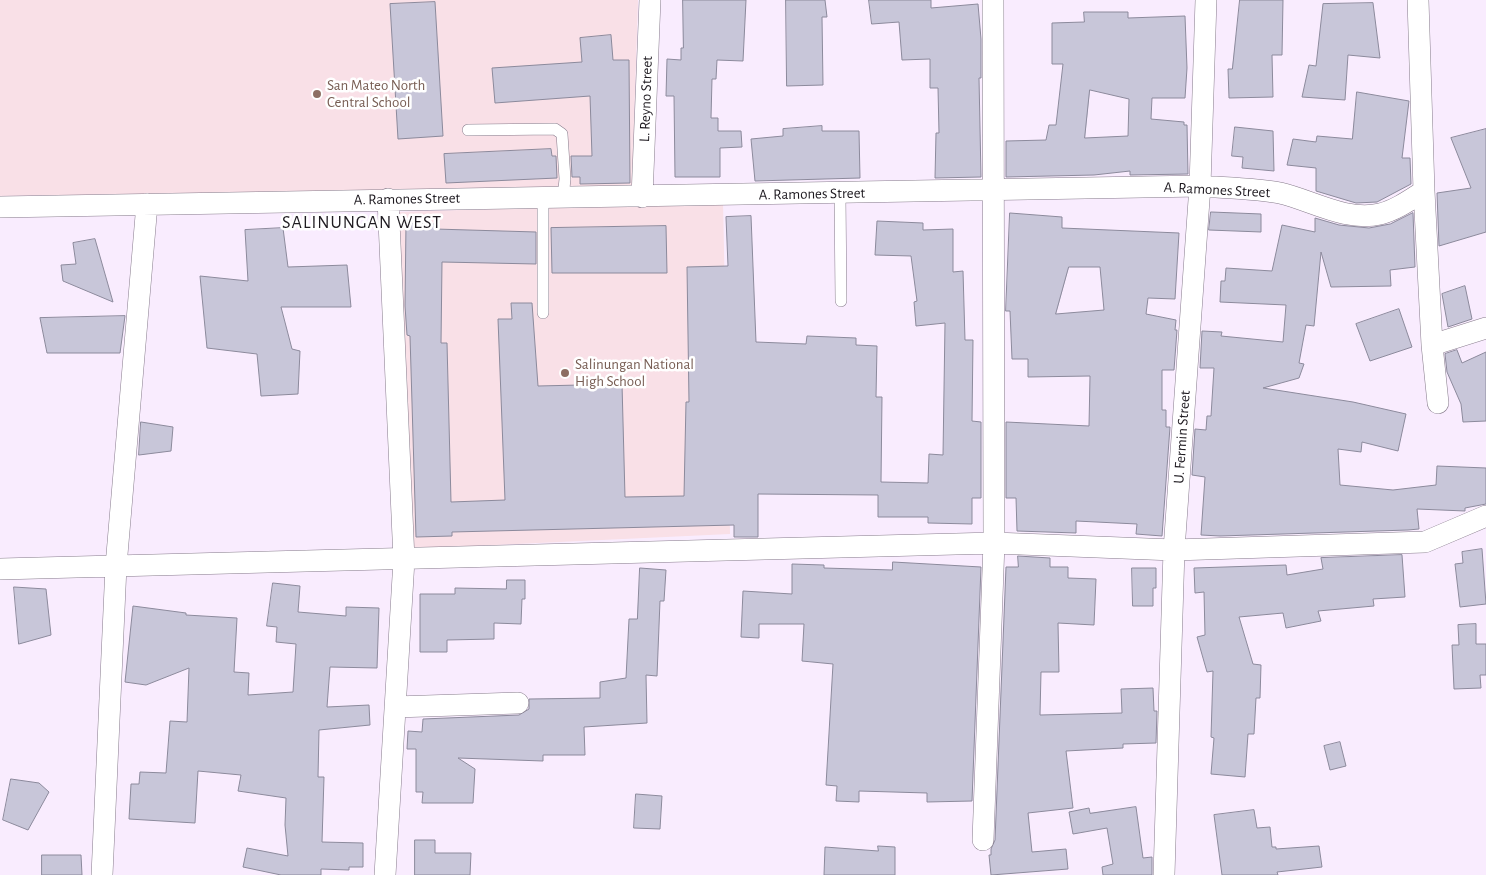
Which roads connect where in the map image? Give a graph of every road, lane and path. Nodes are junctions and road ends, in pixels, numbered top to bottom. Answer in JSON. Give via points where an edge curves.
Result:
{"nodes":[{"id":1,"x":650,"y":0,"type":"edge"},
{"id":2,"x":993,"y":0,"type":"edge"},
{"id":3,"x":1206,"y":0,"type":"edge"},
{"id":4,"x":1418,"y":0,"type":"edge"},
{"id":5,"x":468,"y":130,"type":"dead end"},
{"id":6,"x":1200,"y":186,"type":"junction"},
{"id":7,"x":994,"y":191,"type":"junction"},
{"id":8,"x":1424,"y":192,"type":"junction"},
{"id":9,"x":840,"y":194,"type":"junction"},
{"id":10,"x":642,"y":197,"type":"junction"},
{"id":11,"x":553,"y":198,"type":"junction"},
{"id":12,"x":388,"y":199,"type":"junction"},
{"id":13,"x":147,"y":204,"type":"junction"},
{"id":14,"x":0,"y":207,"type":"edge"},
{"id":15,"x":841,"y":301,"type":"dead end"},
{"id":16,"x":543,"y":314,"type":"dead end"},
{"id":17,"x":1486,"y":328,"type":"edge"},
{"id":18,"x":1432,"y":345,"type":"junction"},
{"id":19,"x":1438,"y":403,"type":"dead end"},
{"id":20,"x":1486,"y":516,"type":"edge"},
{"id":21,"x":994,"y":543,"type":"junction"},
{"id":22,"x":1174,"y":550,"type":"junction"},
{"id":23,"x":404,"y":560,"type":"junction"},
{"id":24,"x":116,"y":566,"type":"junction"},
{"id":25,"x":0,"y":569,"type":"edge"},
{"id":26,"x":518,"y":703,"type":"dead end"},
{"id":27,"x":395,"y":707,"type":"junction"},
{"id":28,"x":982,"y":840,"type":"dead end"},
{"id":29,"x":102,"y":875,"type":"edge"},
{"id":30,"x":384,"y":875,"type":"edge"},
{"id":31,"x":1164,"y":875,"type":"edge"}],
"edges":[{"from":1,"to":10,"type":"street","name":"L. Reyno Street"},
{"from":2,"to":7,"type":"street"},
{"from":3,"to":6,"type":"street","name":"U. Fermin Street"},
{"from":4,"to":8,"type":"street"},
{"from":5,"to":11,"type":"lane","via":[[555,129],[562,134],[565,179]]},
{"from":6,"to":7,"type":"street","name":"A. Ramones Street"},
{"from":6,"to":8,"type":"street","name":"A. Ramones Street","via":[[1271,192],[1357,214],[1378,214]]},
{"from":6,"to":22,"type":"street","name":"U. Fermin Street"},
{"from":7,"to":9,"type":"street","name":"A. Ramones Street"},
{"from":7,"to":21,"type":"street"},
{"from":8,"to":18,"type":"street"},
{"from":9,"to":10,"type":"street","name":"A. Ramones Street"},
{"from":9,"to":15,"type":"lane"},
{"from":10,"to":11,"type":"street","name":"A. Ramones Street"},
{"from":11,"to":12,"type":"street","name":"A. Ramones Street"},
{"from":11,"to":16,"type":"lane"},
{"from":12,"to":13,"type":"street","name":"A. Ramones Street"},
{"from":12,"to":23,"type":"street"},
{"from":13,"to":14,"type":"street","name":"A. Ramones Street"},
{"from":13,"to":24,"type":"street"},
{"from":17,"to":18,"type":"street"},
{"from":18,"to":19,"type":"street"},
{"from":20,"to":22,"type":"street","via":[[1425,542]]},
{"from":21,"to":22,"type":"street"},
{"from":21,"to":23,"type":"street"},
{"from":21,"to":28,"type":"street"},
{"from":22,"to":31,"type":"street","name":"U. Fermin Street"},
{"from":23,"to":24,"type":"street"},
{"from":23,"to":27,"type":"street"},
{"from":24,"to":25,"type":"street"},
{"from":24,"to":29,"type":"street"},
{"from":26,"to":27,"type":"street"},
{"from":27,"to":30,"type":"street"}]}
